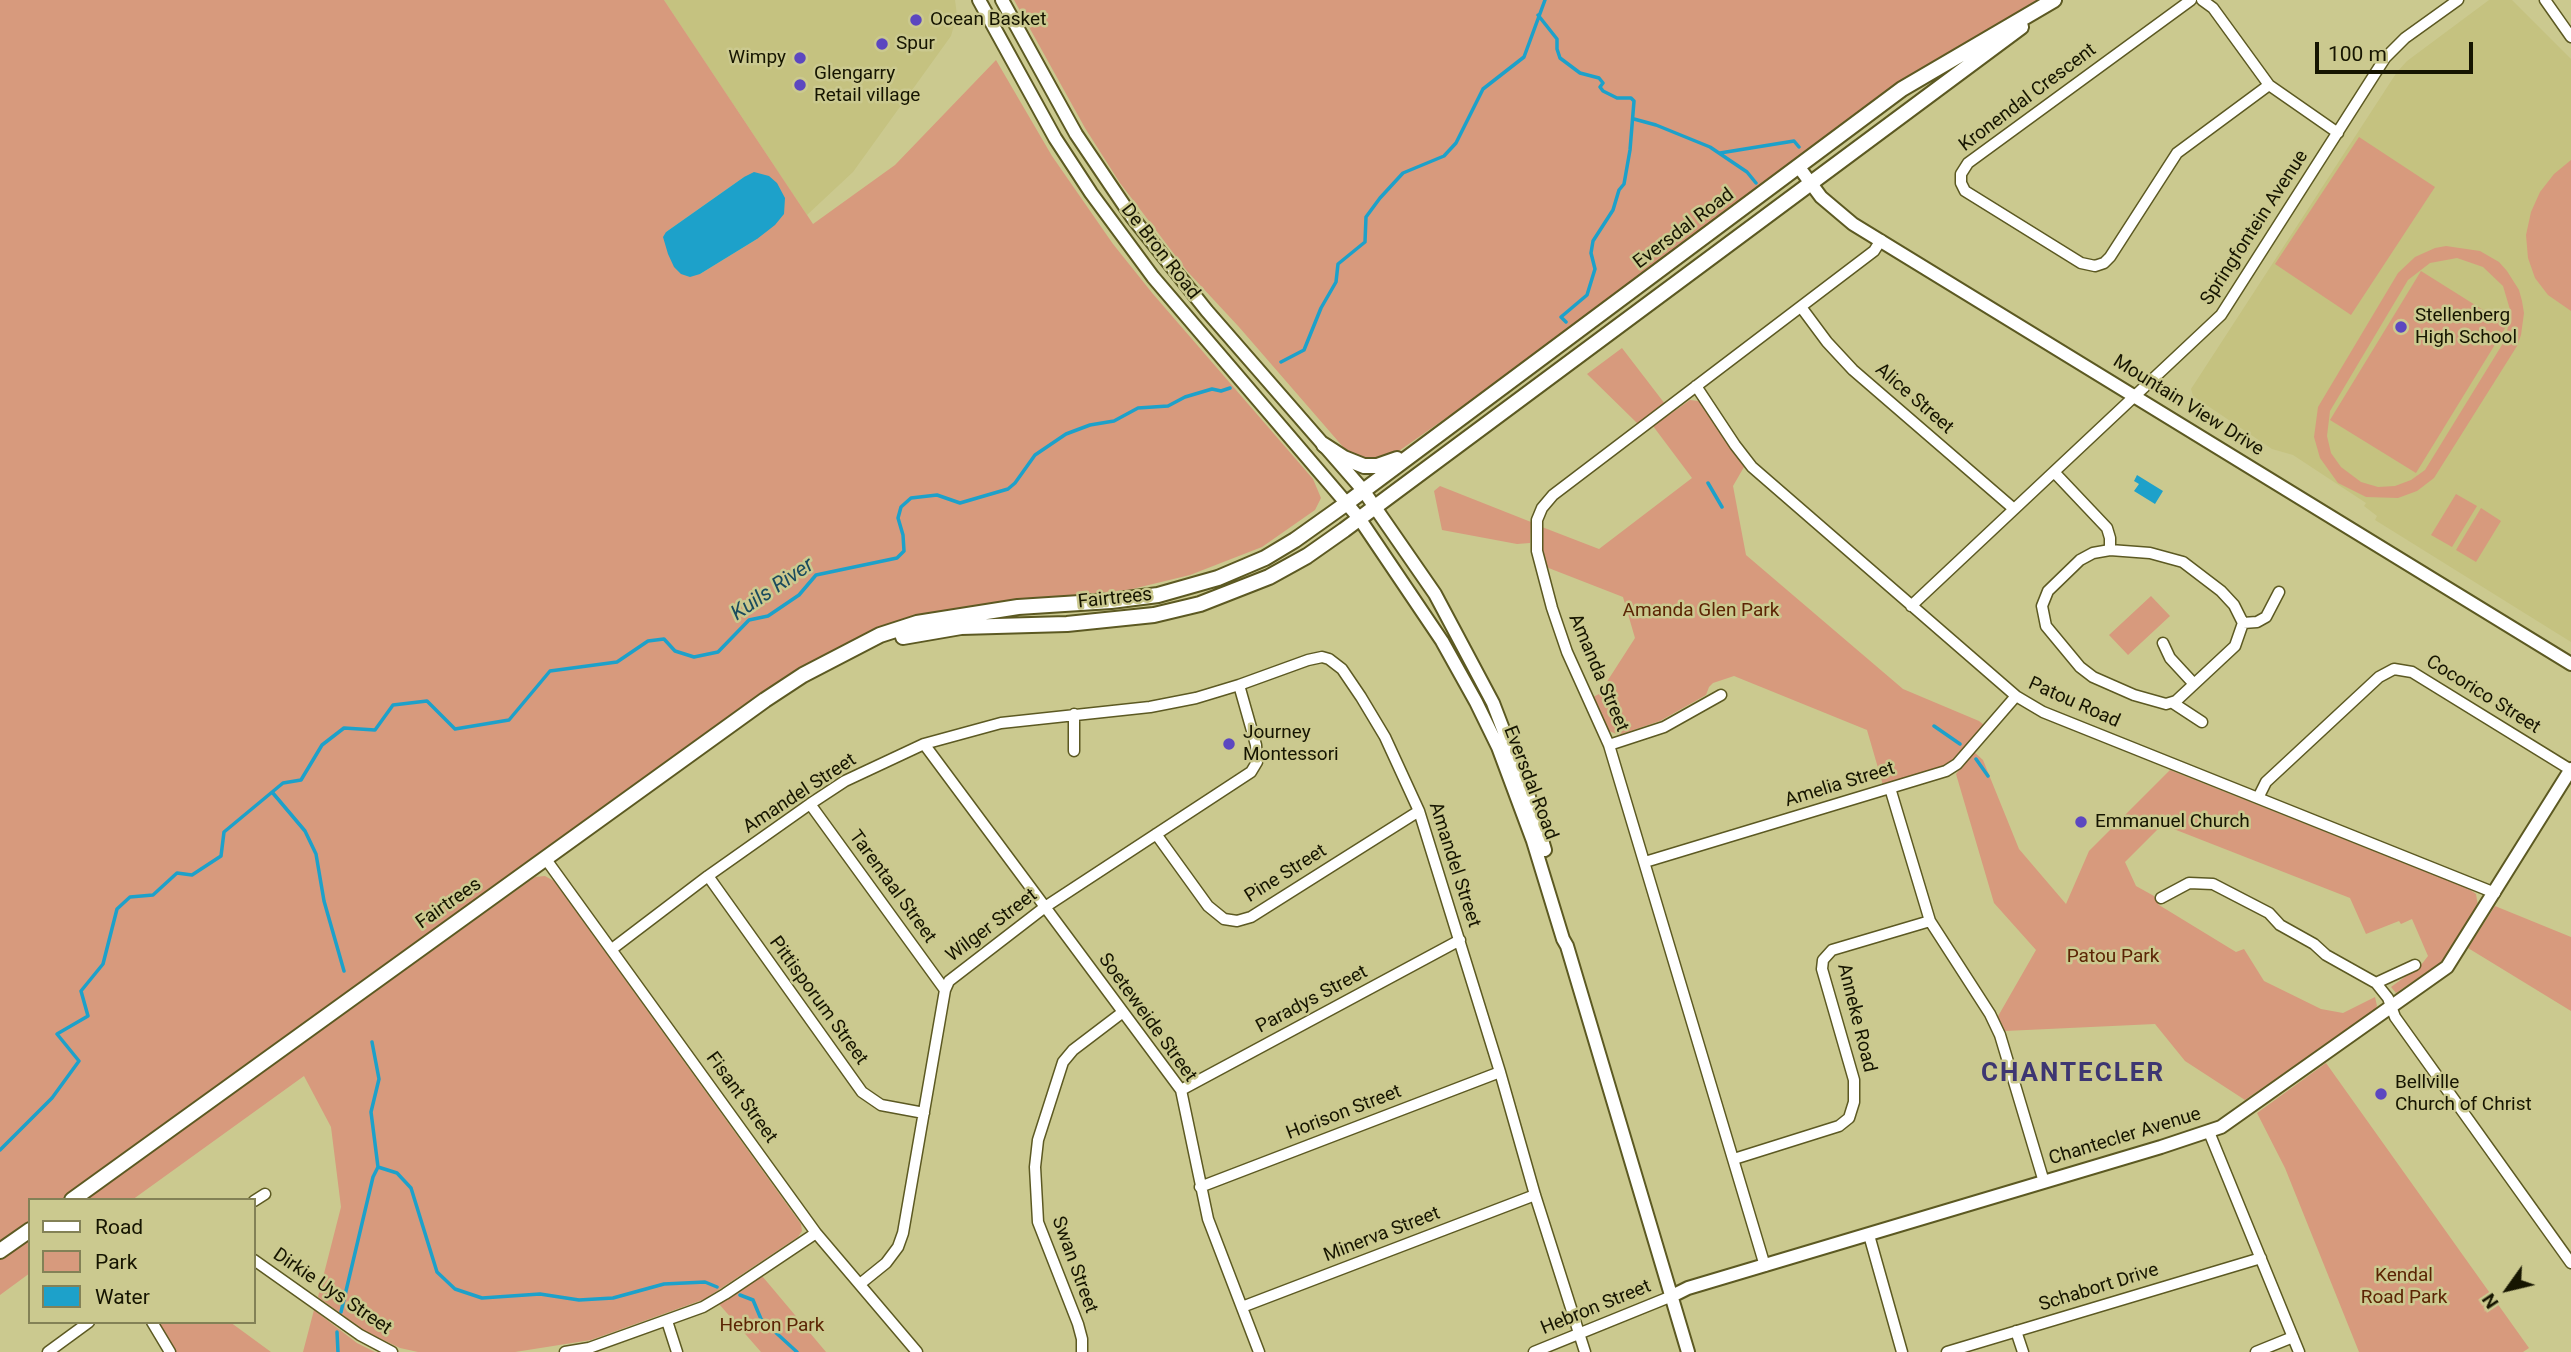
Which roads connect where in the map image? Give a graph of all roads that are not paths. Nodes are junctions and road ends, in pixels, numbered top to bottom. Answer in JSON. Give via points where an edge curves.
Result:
{"nodes":[{"id":1,"x":979,"y":0,"type":"edge"},
{"id":2,"x":1002,"y":0,"type":"edge"},
{"id":3,"x":2054,"y":0,"type":"edge"},
{"id":4,"x":2192,"y":0,"type":"edge"},
{"id":5,"x":2202,"y":0,"type":"edge"},
{"id":6,"x":2458,"y":0,"type":"edge"},
{"id":7,"x":2545,"y":0,"type":"edge"},
{"id":8,"x":2571,"y":37,"type":"edge"},
{"id":9,"x":2269,"y":85,"type":"junction"},
{"id":10,"x":2338,"y":133,"type":"junction"},
{"id":11,"x":1798,"y":166,"type":"junction"},
{"id":12,"x":1810,"y":183,"type":"junction"},
{"id":13,"x":1881,"y":240,"type":"junction"},
{"id":14,"x":1801,"y":307,"type":"junction"},
{"id":15,"x":1696,"y":386,"type":"junction"},
{"id":16,"x":2136,"y":396,"type":"junction"},
{"id":17,"x":1324,"y":445,"type":"junction"},
{"id":18,"x":1411,"y":453,"type":"junction"},
{"id":19,"x":2054,"y":471,"type":"junction"},
{"id":20,"x":1363,"y":490,"type":"junction"},
{"id":21,"x":1347,"y":503,"type":"junction"},
{"id":22,"x":1375,"y":507,"type":"junction"},
{"id":23,"x":2014,"y":509,"type":"junction"},
{"id":24,"x":1359,"y":518,"type":"junction"},
{"id":25,"x":2110,"y":550,"type":"junction"},
{"id":26,"x":2279,"y":592,"type":"dead end"},
{"id":27,"x":1911,"y":606,"type":"junction"},
{"id":28,"x":2244,"y":623,"type":"junction"},
{"id":29,"x":2164,"y":643,"type":"dead end"},
{"id":30,"x":853,"y":649,"type":"junction"},
{"id":31,"x":2571,"y":664,"type":"edge"},
{"id":32,"x":2194,"y":684,"type":"junction"},
{"id":33,"x":1239,"y":685,"type":"junction"},
{"id":34,"x":1721,"y":695,"type":"dead end"},
{"id":35,"x":2016,"y":696,"type":"junction"},
{"id":36,"x":2173,"y":702,"type":"junction"},
{"id":37,"x":1074,"y":714,"type":"junction"},
{"id":38,"x":2202,"y":722,"type":"dead end"},
{"id":39,"x":924,"y":744,"type":"junction"},
{"id":40,"x":1609,"y":745,"type":"junction"},
{"id":41,"x":1074,"y":751,"type":"dead end"},
{"id":42,"x":2571,"y":769,"type":"edge"},
{"id":43,"x":1890,"y":788,"type":"junction"},
{"id":44,"x":2258,"y":798,"type":"junction"},
{"id":45,"x":810,"y":804,"type":"junction"},
{"id":46,"x":1419,"y":811,"type":"junction"},
{"id":47,"x":1156,"y":834,"type":"junction"},
{"id":48,"x":545,"y":859,"type":"junction"},
{"id":49,"x":1645,"y":862,"type":"junction"},
{"id":50,"x":708,"y":876,"type":"junction"},
{"id":51,"x":2495,"y":893,"type":"junction"},
{"id":52,"x":2161,"y":898,"type":"dead end"},
{"id":53,"x":1045,"y":907,"type":"junction"},
{"id":54,"x":1930,"y":921,"type":"junction"},
{"id":55,"x":1460,"y":940,"type":"junction"},
{"id":56,"x":1567,"y":946,"type":"junction"},
{"id":57,"x":612,"y":949,"type":"junction"},
{"id":58,"x":2415,"y":965,"type":"dead end"},
{"id":59,"x":2376,"y":983,"type":"junction"},
{"id":60,"x":945,"y":990,"type":"junction"},
{"id":61,"x":2392,"y":1008,"type":"junction"},
{"id":62,"x":1123,"y":1012,"type":"junction"},
{"id":63,"x":1500,"y":1072,"type":"junction"},
{"id":64,"x":1181,"y":1090,"type":"junction"},
{"id":65,"x":924,"y":1113,"type":"junction"},
{"id":66,"x":2209,"y":1132,"type":"junction"},
{"id":67,"x":1734,"y":1159,"type":"junction"},
{"id":68,"x":2044,"y":1182,"type":"junction"},
{"id":69,"x":1200,"y":1186,"type":"junction"},
{"id":70,"x":265,"y":1194,"type":"dead end"},
{"id":71,"x":1535,"y":1195,"type":"junction"},
{"id":72,"x":75,"y":1198,"type":"edge"},
{"id":73,"x":256,"y":1201,"type":"edge"},
{"id":74,"x":28,"y":1231,"type":"edge"},
{"id":75,"x":816,"y":1233,"type":"junction"},
{"id":76,"x":1868,"y":1235,"type":"junction"},
{"id":77,"x":0,"y":1251,"type":"edge"},
{"id":78,"x":2261,"y":1258,"type":"junction"},
{"id":79,"x":256,"y":1262,"type":"edge"},
{"id":80,"x":2571,"y":1263,"type":"edge"},
{"id":81,"x":1765,"y":1266,"type":"junction"},
{"id":82,"x":860,"y":1284,"type":"junction"},
{"id":83,"x":1672,"y":1296,"type":"junction"},
{"id":84,"x":1242,"y":1307,"type":"junction"},
{"id":85,"x":667,"y":1321,"type":"junction"},
{"id":86,"x":86,"y":1324,"type":"edge"},
{"id":87,"x":153,"y":1324,"type":"edge"},
{"id":88,"x":2017,"y":1331,"type":"junction"},
{"id":89,"x":1579,"y":1335,"type":"junction"},
{"id":90,"x":2293,"y":1337,"type":"junction"},
{"id":91,"x":48,"y":1352,"type":"edge"},
{"id":92,"x":170,"y":1352,"type":"edge"},
{"id":93,"x":392,"y":1352,"type":"edge"},
{"id":94,"x":565,"y":1352,"type":"edge"},
{"id":95,"x":677,"y":1352,"type":"edge"},
{"id":96,"x":917,"y":1352,"type":"edge"},
{"id":97,"x":1082,"y":1352,"type":"edge"},
{"id":98,"x":1259,"y":1352,"type":"edge"},
{"id":99,"x":1534,"y":1352,"type":"edge"},
{"id":100,"x":1585,"y":1352,"type":"edge"},
{"id":101,"x":1688,"y":1352,"type":"edge"},
{"id":102,"x":1902,"y":1352,"type":"edge"},
{"id":103,"x":1947,"y":1352,"type":"edge"},
{"id":104,"x":2023,"y":1352,"type":"edge"},
{"id":105,"x":2256,"y":1352,"type":"edge"},
{"id":106,"x":2299,"y":1352,"type":"edge"}],
"edges":[{"from":1,"to":21,"type":"street","name":"De Bron Road","via":[[1055,138],[1118,232]]},
{"from":2,"to":17,"type":"street","name":"De Bron Road","via":[[1076,134],[1132,217]]},
{"from":3,"to":11,"type":"main road","name":"Eversdal Road","via":[[1927,72]]},
{"from":3,"to":12,"type":"main road","name":"Eversdal Road"},
{"from":4,"to":9,"type":"street","name":"Kronendal Crescent","via":[[1968,163],[1960,178],[1965,191],[2081,263],[2100,265],[2110,257],[2177,153]]},
{"from":5,"to":9,"type":"street","via":[[2213,8]]},
{"from":6,"to":10,"type":"street","name":"Springfontein Avenue","via":[[2392,50]]},
{"from":7,"to":8,"type":"street"},
{"from":9,"to":10,"type":"street"},
{"from":10,"to":16,"type":"street","name":"Springfontein Avenue","via":[[2226,309]]},
{"from":11,"to":12,"type":"street","name":"Mountain View Drive"},
{"from":11,"to":18,"type":"main road","name":"Eversdal Road"},
{"from":12,"to":13,"type":"street","name":"Mountain View Drive","via":[[1853,224]]},
{"from":12,"to":22,"type":"main road","name":"Eversdal Road"},
{"from":13,"to":14,"type":"street","name":"Amanda Street","via":[[1874,251]]},
{"from":13,"to":16,"type":"street","name":"Mountain View Drive"},
{"from":14,"to":15,"type":"street","name":"Amanda Street"},
{"from":14,"to":23,"type":"street","name":"Alice Street","via":[[1853,370]]},
{"from":15,"to":27,"type":"street","name":"Patou Road","via":[[1752,467]]},
{"from":15,"to":40,"type":"street","name":"Amanda Street","via":[[1553,495],[1537,520],[1537,551],[1552,608]]},
{"from":16,"to":19,"type":"street","name":"Springfontein Avenue"},
{"from":16,"to":31,"type":"street","name":"Mountain View Drive"},
{"from":17,"to":18,"type":"main road","via":[[1364,466]]},
{"from":17,"to":20,"type":"street","name":"De Bron Road"},
{"from":18,"to":20,"type":"main road","name":"Eversdal Road"},
{"from":19,"to":23,"type":"street","name":"Springfontein Avenue"},
{"from":19,"to":25,"type":"street","via":[[2107,528]]},
{"from":20,"to":21,"type":"main road","name":"Fairtrees"},
{"from":20,"to":22,"type":"street","name":"Eversdal Road"},
{"from":21,"to":24,"type":"street","name":"Eversdal Road"},
{"from":21,"to":30,"type":"main road","name":"Fairtrees","via":[[1265,558],[1218,578],[1133,599],[948,617],[880,635]]},
{"from":22,"to":24,"type":"main road","name":"Fairtrees"},
{"from":22,"to":56,"type":"street","name":"Eversdal Road","via":[[1435,594],[1493,703],[1529,797]]},
{"from":23,"to":27,"type":"street","name":"Springfontein Avenue"},
{"from":24,"to":30,"type":"main road","name":"Fairtrees","via":[[1269,577],[1200,604],[1132,619],[937,630]]},
{"from":24,"to":56,"type":"street","name":"Eversdal Road","via":[[1442,641],[1498,747]]},
{"from":25,"to":28,"type":"street","via":[[2150,553],[2183,562],[2221,590]]},
{"from":25,"to":36,"type":"street","via":[[2084,557],[2052,587],[2043,601],[2043,620],[2063,649],[2093,677],[2161,704]]},
{"from":26,"to":28,"type":"street","via":[[2266,617]]},
{"from":27,"to":35,"type":"street","name":"Patou Road"},
{"from":28,"to":32,"type":"street","via":[[2235,646]]},
{"from":29,"to":32,"type":"street","via":[[2170,658]]},
{"from":30,"to":48,"type":"main road","name":"Fairtrees","via":[[765,700]]},
{"from":32,"to":36,"type":"street"},
{"from":33,"to":37,"type":"street","name":"Amandel Street","via":[[1150,707]]},
{"from":33,"to":46,"type":"street","name":"Amandel Street","via":[[1308,660],[1322,657],[1335,661],[1385,737]]},
{"from":33,"to":47,"type":"street","name":"Wilger Street","via":[[1258,754],[1254,767],[1246,777]]},
{"from":34,"to":40,"type":"street","via":[[1664,727]]},
{"from":35,"to":43,"type":"street","name":"Amelia Street","via":[[1953,767]]},
{"from":35,"to":44,"type":"street","name":"Patou Road","via":[[2043,712]]},
{"from":36,"to":38,"type":"street"},
{"from":37,"to":39,"type":"street","name":"Amandel Street","via":[[1001,723]]},
{"from":37,"to":41,"type":"street"},
{"from":39,"to":45,"type":"street","name":"Amandel Street","via":[[845,781]]},
{"from":39,"to":53,"type":"street","name":"Soeteweide Street"},
{"from":40,"to":49,"type":"street","name":"Amanda Street"},
{"from":42,"to":44,"type":"street","name":"Cocorico Street","via":[[2412,672],[2394,669],[2379,677],[2266,782]]},
{"from":42,"to":51,"type":"street","name":"Chantecler Avenue"},
{"from":43,"to":49,"type":"street","name":"Amelia Street"},
{"from":43,"to":54,"type":"street"},
{"from":44,"to":51,"type":"street","name":"Patou Road"},
{"from":45,"to":50,"type":"street","name":"Amandel Street"},
{"from":45,"to":60,"type":"street","name":"Tarentaal Street"},
{"from":46,"to":47,"type":"street","name":"Pine Street","via":[[1251,917],[1237,921],[1224,919],[1208,906]]},
{"from":46,"to":55,"type":"street","name":"Amandel Street"},
{"from":47,"to":53,"type":"street","name":"Wilger Street"},
{"from":48,"to":57,"type":"street","name":"Fisant Street"},
{"from":48,"to":72,"type":"main road","name":"Fairtrees"},
{"from":49,"to":67,"type":"street","name":"Amanda Street"},
{"from":50,"to":57,"type":"street","name":"Amandel Street"},
{"from":50,"to":65,"type":"street","name":"Pittisporum Street","via":[[862,1092],[881,1105]]},
{"from":51,"to":61,"type":"street","name":"Chantecler Avenue","via":[[2451,964]]},
{"from":52,"to":59,"type":"street","via":[[2189,883],[2213,884],[2269,913],[2280,925]]},
{"from":53,"to":60,"type":"street","name":"Wilger Street","via":[[954,976]]},
{"from":53,"to":62,"type":"street","name":"Soeteweide Street"},
{"from":54,"to":67,"type":"street","name":"Anneke Road","via":[[1832,950],[1823,960],[1854,1080],[1849,1118],[1839,1126]]},
{"from":54,"to":68,"type":"street","via":[[2000,1035]]},
{"from":55,"to":63,"type":"street","name":"Amandel Street"},
{"from":55,"to":64,"type":"street","name":"Paradys Street"},
{"from":56,"to":83,"type":"street","name":"Eversdal Road"},
{"from":57,"to":75,"type":"street","name":"Fisant Street"},
{"from":58,"to":59,"type":"street"},
{"from":59,"to":61,"type":"street"},
{"from":60,"to":65,"type":"street","name":"Wilger Street"},
{"from":61,"to":66,"type":"street","name":"Chantecler Avenue"},
{"from":61,"to":80,"type":"street"},
{"from":62,"to":64,"type":"street","name":"Soeteweide Street"},
{"from":62,"to":97,"type":"street","name":"Swan Street","via":[[1068,1055],[1038,1140],[1038,1222],[1078,1324]]},
{"from":63,"to":69,"type":"street","name":"Horison Street"},
{"from":63,"to":71,"type":"street","name":"Amandel Street"},
{"from":64,"to":69,"type":"street","name":"Soeteweide Street"},
{"from":65,"to":82,"type":"street","name":"Wilger Street","via":[[898,1247]]},
{"from":66,"to":68,"type":"street","name":"Chantecler Avenue"},
{"from":66,"to":78,"type":"street"},
{"from":67,"to":81,"type":"street","name":"Amanda Street"},
{"from":68,"to":76,"type":"street","name":"Chantecler Avenue"},
{"from":69,"to":84,"type":"street","name":"Soeteweide Street"},
{"from":70,"to":73,"type":"street"},
{"from":71,"to":84,"type":"street","name":"Minerva Street"},
{"from":71,"to":89,"type":"street","name":"Amandel Street"},
{"from":74,"to":77,"type":"main road"},
{"from":75,"to":82,"type":"street","name":"Fisant Street"},
{"from":75,"to":85,"type":"street","via":[[703,1307]]},
{"from":76,"to":81,"type":"street","name":"Chantecler Avenue"},
{"from":76,"to":102,"type":"street"},
{"from":78,"to":88,"type":"street","name":"Schabort Drive"},
{"from":78,"to":90,"type":"street"},
{"from":79,"to":93,"type":"street","name":"Dirkie Uys Street"},
{"from":81,"to":83,"type":"street","name":"Chantecler Avenue"},
{"from":82,"to":96,"type":"street","name":"Fisant Street"},
{"from":83,"to":89,"type":"street","name":"Hebron Street"},
{"from":83,"to":101,"type":"street","name":"Eversdal Road"},
{"from":84,"to":98,"type":"street","name":"Soeteweide Street"},
{"from":85,"to":94,"type":"street"},
{"from":85,"to":95,"type":"street"},
{"from":86,"to":91,"type":"street"},
{"from":87,"to":92,"type":"street"},
{"from":88,"to":103,"type":"street","name":"Schabort Drive"},
{"from":88,"to":104,"type":"street"},
{"from":89,"to":99,"type":"street","name":"Hebron Street"},
{"from":89,"to":100,"type":"street","name":"Amandel Street"},
{"from":90,"to":105,"type":"street"},
{"from":90,"to":106,"type":"street"}]}
